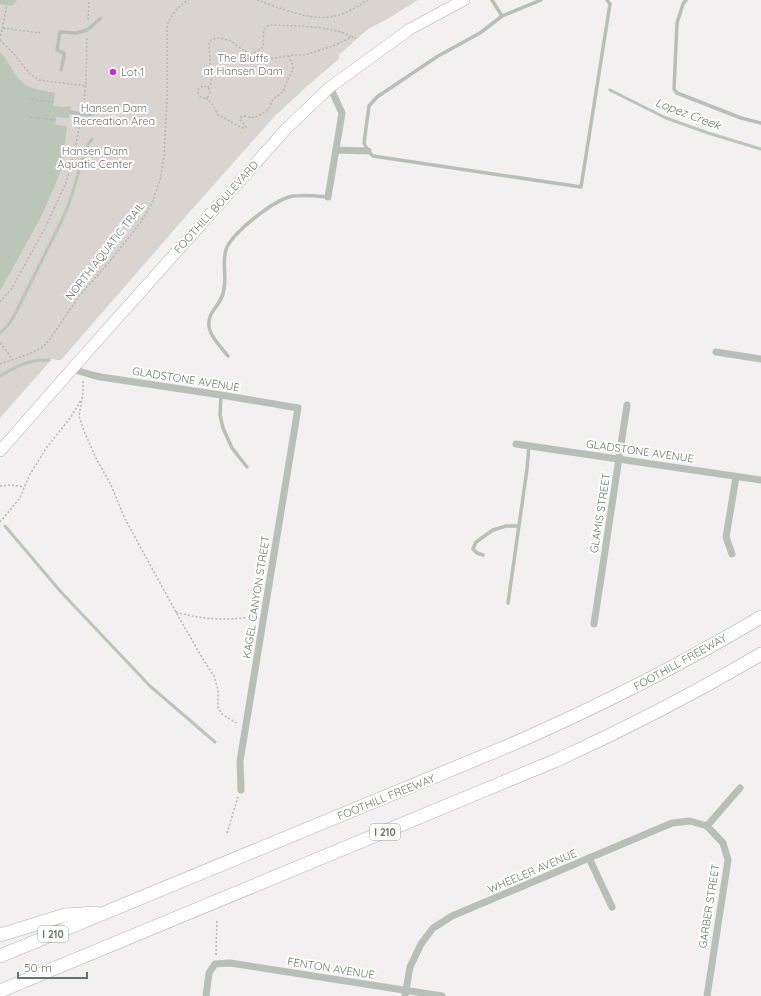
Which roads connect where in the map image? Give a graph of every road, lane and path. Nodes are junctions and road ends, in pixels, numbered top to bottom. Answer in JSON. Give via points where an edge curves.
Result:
{"nodes":[{"id":1,"x":88,"y":0,"type":"edge"},
{"id":2,"x":189,"y":0,"type":"edge"},
{"id":3,"x":258,"y":0,"type":"edge"},
{"id":4,"x":368,"y":0,"type":"edge"},
{"id":5,"x":464,"y":0,"type":"edge"},
{"id":6,"x":492,"y":0,"type":"edge"},
{"id":7,"x":541,"y":0,"type":"edge"},
{"id":8,"x":607,"y":0,"type":"edge"},
{"id":9,"x":686,"y":0,"type":"edge"},
{"id":10,"x":7,"y":5,"type":"dead end"},
{"id":11,"x":502,"y":16,"type":"junction"},
{"id":12,"x":101,"y":18,"type":"dead end"},
{"id":13,"x":2,"y":28,"type":"junction"},
{"id":14,"x":87,"y":30,"type":"junction"},
{"id":15,"x":40,"y":31,"type":"dead end"},
{"id":16,"x":352,"y":37,"type":"junction"},
{"id":17,"x":356,"y":38,"type":"dead end"},
{"id":18,"x":0,"y":40,"type":"edge"},
{"id":19,"x":251,"y":55,"type":"junction"},
{"id":20,"x":289,"y":56,"type":"junction"},
{"id":21,"x":61,"y":70,"type":"dead end"},
{"id":22,"x":86,"y":86,"type":"junction"},
{"id":23,"x":330,"y":87,"type":"junction"},
{"id":24,"x":208,"y":88,"type":"junction"},
{"id":25,"x":206,"y":98,"type":"junction"},
{"id":26,"x":28,"y":99,"type":"dead end"},
{"id":27,"x":53,"y":102,"type":"dead end"},
{"id":28,"x":101,"y":108,"type":"dead end"},
{"id":29,"x":70,"y":112,"type":"dead end"},
{"id":30,"x":82,"y":114,"type":"junction"},
{"id":31,"x":30,"y":117,"type":"dead end"},
{"id":32,"x":56,"y":120,"type":"dead end"},
{"id":33,"x":761,"y":122,"type":"edge"},
{"id":34,"x":336,"y":150,"type":"junction"},
{"id":35,"x":368,"y":151,"type":"junction"},
{"id":36,"x":328,"y":197,"type":"joint"},
{"id":37,"x":0,"y":302,"type":"edge"},
{"id":38,"x":0,"y":343,"type":"edge"},
{"id":39,"x":716,"y":352,"type":"dead end"},
{"id":40,"x":228,"y":356,"type":"dead end"},
{"id":41,"x":761,"y":359,"type":"edge"},
{"id":42,"x":12,"y":360,"type":"junction"},
{"id":43,"x":0,"y":364,"type":"edge"},
{"id":44,"x":72,"y":368,"type":"junction"},
{"id":45,"x":221,"y":395,"type":"junction"},
{"id":46,"x":82,"y":399,"type":"junction"},
{"id":47,"x":627,"y":405,"type":"dead end"},
{"id":48,"x":298,"y":408,"type":"joint"},
{"id":49,"x":516,"y":444,"type":"dead end"},
{"id":50,"x":529,"y":446,"type":"junction"},
{"id":51,"x":0,"y":451,"type":"edge"},
{"id":52,"x":619,"y":459,"type":"junction"},
{"id":53,"x":247,"y":467,"type":"dead end"},
{"id":54,"x":736,"y":477,"type":"junction"},
{"id":55,"x":761,"y":480,"type":"edge"},
{"id":56,"x":0,"y":486,"type":"edge"},
{"id":57,"x":24,"y":487,"type":"junction"},
{"id":58,"x":0,"y":522,"type":"edge"},
{"id":59,"x":519,"y":526,"type":"junction"},
{"id":60,"x":732,"y":554,"type":"dead end"},
{"id":61,"x":483,"y":555,"type":"dead end"},
{"id":62,"x":508,"y":604,"type":"dead end"},
{"id":63,"x":176,"y":612,"type":"junction"},
{"id":64,"x":264,"y":614,"type":"junction"},
{"id":65,"x":761,"y":616,"type":"edge"},
{"id":66,"x":594,"y":624,"type":"dead end"},
{"id":67,"x":761,"y":654,"type":"edge"},
{"id":68,"x":246,"y":727,"type":"junction"},
{"id":69,"x":740,"y":788,"type":"dead end"},
{"id":70,"x":240,"y":790,"type":"joint"},
{"id":71,"x":707,"y":826,"type":"junction"},
{"id":72,"x":227,"y":833,"type":"dead end"},
{"id":73,"x":589,"y":858,"type":"junction"},
{"id":74,"x":612,"y":907,"type":"dead end"},
{"id":75,"x":106,"y":913,"type":"junction"},
{"id":76,"x":217,"y":921,"type":"dead end"},
{"id":77,"x":0,"y":935,"type":"edge"},
{"id":78,"x":0,"y":956,"type":"edge"},
{"id":79,"x":215,"y":964,"type":"junction"},
{"id":80,"x":0,"y":991,"type":"edge"},
{"id":81,"x":405,"y":993,"type":"edge"},
{"id":82,"x":206,"y":996,"type":"edge"},
{"id":83,"x":442,"y":996,"type":"edge"},
{"id":84,"x":707,"y":996,"type":"edge"}],
"edges":[{"from":1,"to":14,"type":"path"},
{"from":2,"to":42,"type":"path","name":"NORTH AQUATIC TRAIL","via":[[178,8],[167,25],[164,157],[152,203],[141,222],[80,295],[43,347]]},
{"from":3,"to":4,"type":"path","via":[[313,18],[329,18]]},
{"from":5,"to":23,"type":"main road","name":"FOOTHILL BOULEVARD","via":[[410,28]]},
{"from":6,"to":11,"type":"lane"},
{"from":7,"to":11,"type":"lane"},
{"from":8,"to":35,"type":"lane","via":[[610,4],[581,187],[373,156]]},
{"from":9,"to":33,"type":"lane","via":[[677,23],[674,89],[677,93],[741,118]]},
{"from":10,"to":13,"type":"path"},
{"from":11,"to":35,"type":"lane","via":[[480,33],[438,56],[377,97],[369,106],[364,143]]},
{"from":12,"to":14,"type":"lane"},
{"from":13,"to":15,"type":"path","via":[[39,33]]},
{"from":13,"to":18,"type":"path"},
{"from":14,"to":21,"type":"lane","via":[[76,33],[60,32],[57,50],[64,53]]},
{"from":14,"to":22,"type":"path"},
{"from":16,"to":17,"type":"path"},
{"from":16,"to":19,"type":"path","via":[[334,30],[269,25],[264,29],[263,47]]},
{"from":16,"to":20,"type":"path","via":[[305,55]]},
{"from":18,"to":22,"type":"path","via":[[30,74],[39,80]]},
{"from":19,"to":20,"type":"path","via":[[264,60]]},
{"from":19,"to":24,"type":"path","via":[[229,40],[211,40],[211,83]]},
{"from":20,"to":25,"type":"path","via":[[293,69],[283,92],[273,99],[269,109],[258,116],[241,117],[246,127],[217,114],[214,106]]},
{"from":22,"to":30,"type":"path"},
{"from":23,"to":34,"type":"street","via":[[342,112]]},
{"from":23,"to":44,"type":"main road","name":"FOOTHILL BOULEVARD","via":[[286,129]]},
{"from":24,"to":25,"type":"path","via":[[210,94]]},
{"from":24,"to":25,"type":"path","via":[[202,86],[198,90],[200,98]]},
{"from":26,"to":27,"type":"path"},
{"from":28,"to":30,"type":"lane","via":[[95,114]]},
{"from":29,"to":30,"type":"lane"},
{"from":30,"to":37,"type":"path","via":[[66,183],[12,288]]},
{"from":31,"to":32,"type":"path"},
{"from":34,"to":35,"type":"street"},
{"from":34,"to":36,"type":"street"},
{"from":36,"to":40,"type":"lane","via":[[289,197],[247,224],[228,246],[225,255],[224,289],[208,321],[212,337]]},
{"from":38,"to":42,"type":"path"},
{"from":39,"to":41,"type":"street"},
{"from":42,"to":43,"type":"path","name":"NORTH AQUATIC TRAIL"},
{"from":44,"to":45,"type":"street","name":"GLADSTONE AVENUE","via":[[92,376]]},
{"from":44,"to":46,"type":"path","via":[[83,381]]},
{"from":44,"to":51,"type":"main road","name":"FOOTHILL BOULEVARD"},
{"from":45,"to":48,"type":"street","name":"GLADSTONE AVENUE"},
{"from":45,"to":53,"type":"lane","via":[[220,415],[223,428],[232,448]]},
{"from":46,"to":57,"type":"path","via":[[47,447]]},
{"from":46,"to":63,"type":"path","via":[[79,416],[84,431],[125,519]]},
{"from":47,"to":52,"type":"street","name":"GLAMIS STREET"},
{"from":48,"to":64,"type":"street","name":"KAGEL CANYON STREET"},
{"from":49,"to":50,"type":"street","name":"GLADSTONE AVENUE"},
{"from":50,"to":52,"type":"street","name":"GLADSTONE AVENUE"},
{"from":50,"to":59,"type":"lane"},
{"from":52,"to":54,"type":"street","name":"GLADSTONE AVENUE"},
{"from":52,"to":66,"type":"street","name":"GLAMIS STREET"},
{"from":54,"to":55,"type":"street","name":"GLADSTONE AVENUE"},
{"from":54,"to":60,"type":"street","via":[[726,537]]},
{"from":56,"to":57,"type":"path"},
{"from":57,"to":58,"type":"path","via":[[20,498]]},
{"from":59,"to":61,"type":"lane","via":[[493,530],[476,542],[474,549]]},
{"from":59,"to":62,"type":"lane"},
{"from":63,"to":64,"type":"path","via":[[213,619],[239,619]]},
{"from":63,"to":68,"type":"path","via":[[214,676],[218,690],[218,708],[222,714]]},
{"from":64,"to":68,"type":"street","name":"KAGEL CANYON STREET"},
{"from":65,"to":75,"type":"highway","name":"FOOTHILL FREEWAY","number":"I 210","via":[[652,678],[544,731]]},
{"from":67,"to":80,"type":"highway","number":"I 210","via":[[631,725],[557,760]]},
{"from":68,"to":70,"type":"street","name":"KAGEL CANYON STREET","via":[[240,761]]},
{"from":69,"to":71,"type":"street"},
{"from":70,"to":72,"type":"path"},
{"from":71,"to":73,"type":"street","name":"WHEELER AVENUE","via":[[690,821],[672,823]]},
{"from":71,"to":84,"type":"street","name":"GARBER STREET","via":[[724,843],[728,860]]},
{"from":73,"to":74,"type":"street"},
{"from":73,"to":81,"type":"street","name":"WHEELER AVENUE","via":[[452,916],[433,928],[421,944],[410,967]]},
{"from":75,"to":77,"type":"highway","via":[[65,915]]},
{"from":75,"to":78,"type":"highway","name":"FOOTHILL FREEWAY","number":"I 210"},
{"from":76,"to":79,"type":"path"},
{"from":79,"to":81,"type":"street","name":"FENTON AVENUE","via":[[230,963]]},
{"from":79,"to":82,"type":"street","via":[[209,973]]},
{"from":81,"to":83,"type":"street","name":"FENTON AVENUE"}]}
